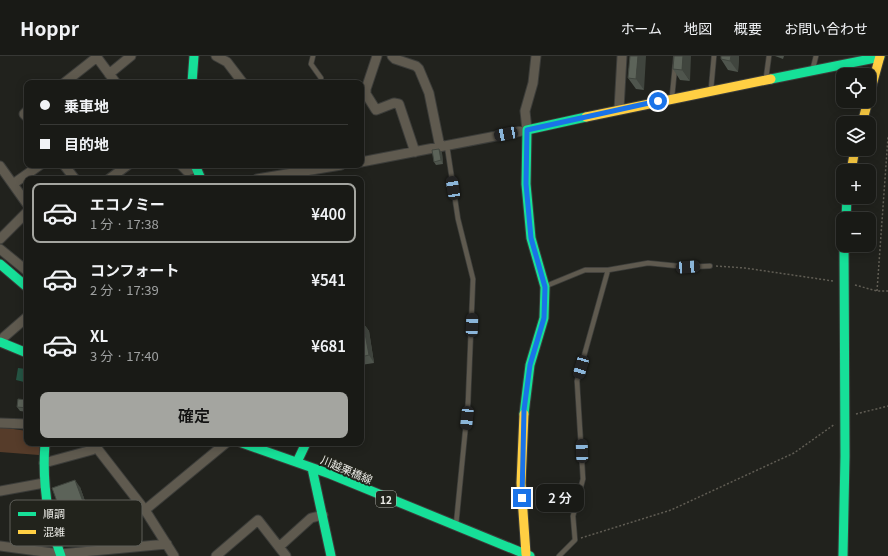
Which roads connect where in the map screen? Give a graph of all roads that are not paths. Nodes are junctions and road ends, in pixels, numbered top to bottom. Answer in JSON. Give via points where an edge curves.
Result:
{"nodes":[{"id":1,"x":131,"y":56,"type":"edge"},
{"id":2,"x":194,"y":56,"type":"edge"},
{"id":3,"x":216,"y":56,"type":"edge"},
{"id":4,"x":313,"y":56,"type":"edge"},
{"id":5,"x":377,"y":56,"type":"edge"},
{"id":6,"x":392,"y":56,"type":"edge"},
{"id":7,"x":536,"y":56,"type":"edge"},
{"id":8,"x":622,"y":56,"type":"edge"},
{"id":9,"x":676,"y":56,"type":"edge"},
{"id":10,"x":714,"y":56,"type":"edge"},
{"id":11,"x":769,"y":56,"type":"edge"},
{"id":12,"x":816,"y":56,"type":"edge"},
{"id":13,"x":880,"y":56,"type":"edge"},
{"id":14,"x":883,"y":56,"type":"edge"},
{"id":15,"x":96,"y":57,"type":"edge"},
{"id":16,"x":813,"y":70,"type":"junction"},
{"id":17,"x":876,"y":71,"type":"edge"},
{"id":18,"x":109,"y":74,"type":"junction"},
{"id":19,"x":68,"y":80,"type":"edge"},
{"id":20,"x":114,"y":80,"type":"edge"},
{"id":21,"x":192,"y":80,"type":"edge"},
{"id":22,"x":241,"y":80,"type":"edge"},
{"id":23,"x":321,"y":80,"type":"edge"},
{"id":24,"x":766,"y":80,"type":"junction"},
{"id":25,"x":711,"y":90,"type":"junction"},
{"id":26,"x":672,"y":98,"type":"junction"},
{"id":27,"x":619,"y":109,"type":"junction"},
{"id":28,"x":527,"y":130,"type":"junction"},
{"id":29,"x":443,"y":146,"type":"junction"},
{"id":30,"x":415,"y":152,"type":"junction"},
{"id":31,"x":364,"y":161,"type":"edge"},
{"id":32,"x":0,"y":166,"type":"edge"},
{"id":33,"x":36,"y":168,"type":"edge"},
{"id":34,"x":66,"y":168,"type":"edge"},
{"id":35,"x":124,"y":168,"type":"edge"},
{"id":36,"x":308,"y":168,"type":"edge"},
{"id":37,"x":297,"y":169,"type":"edge"},
{"id":38,"x":24,"y":176,"type":"edge"},
{"id":39,"x":24,"y":176,"type":"edge"},
{"id":40,"x":73,"y":176,"type":"edge"},
{"id":41,"x":113,"y":176,"type":"edge"},
{"id":42,"x":269,"y":176,"type":"edge"},
{"id":43,"x":13,"y":184,"type":"junction"},
{"id":44,"x":24,"y":200,"type":"edge"},
{"id":45,"x":24,"y":215,"type":"edge"},
{"id":46,"x":0,"y":239,"type":"edge"},
{"id":47,"x":0,"y":250,"type":"edge"},
{"id":48,"x":844,"y":252,"type":"edge"},
{"id":49,"x":0,"y":264,"type":"edge"},
{"id":50,"x":710,"y":266,"type":"road end"},
{"id":51,"x":24,"y":269,"type":"edge"},
{"id":52,"x":608,"y":270,"type":"junction"},
{"id":53,"x":24,"y":284,"type":"edge"},
{"id":54,"x":545,"y":287,"type":"junction"},
{"id":55,"x":24,"y":320,"type":"edge"},
{"id":56,"x":1,"y":342,"type":"edge"},
{"id":57,"x":24,"y":352,"type":"edge"},
{"id":58,"x":0,"y":423,"type":"edge"},
{"id":59,"x":24,"y":424,"type":"edge"},
{"id":60,"x":46,"y":446,"type":"edge"},
{"id":61,"x":94,"y":446,"type":"edge"},
{"id":62,"x":96,"y":446,"type":"edge"},
{"id":63,"x":222,"y":446,"type":"edge"},
{"id":64,"x":251,"y":446,"type":"edge"},
{"id":65,"x":305,"y":446,"type":"edge"},
{"id":66,"x":44,"y":462,"type":"junction"},
{"id":67,"x":297,"y":462,"type":"junction"},
{"id":68,"x":312,"y":468,"type":"junction"},
{"id":69,"x":44,"y":483,"type":"junction"},
{"id":70,"x":0,"y":491,"type":"edge"},
{"id":71,"x":46,"y":500,"type":"edge"},
{"id":72,"x":137,"y":500,"type":"edge"},
{"id":73,"x":142,"y":506,"type":"edge"},
{"id":74,"x":145,"y":510,"type":"junction"},
{"id":75,"x":323,"y":515,"type":"junction"},
{"id":76,"x":456,"y":526,"type":"junction"},
{"id":77,"x":167,"y":544,"type":"junction"},
{"id":78,"x":0,"y":546,"type":"edge"},
{"id":79,"x":279,"y":547,"type":"junction"},
{"id":80,"x":120,"y":552,"type":"edge"},
{"id":81,"x":60,"y":555,"type":"edge"},
{"id":82,"x":528,"y":555,"type":"edge"},
{"id":83,"x":174,"y":556,"type":"edge"},
{"id":84,"x":216,"y":556,"type":"edge"},
{"id":85,"x":286,"y":556,"type":"edge"},
{"id":86,"x":331,"y":556,"type":"edge"},
{"id":87,"x":559,"y":556,"type":"edge"},
{"id":88,"x":843,"y":556,"type":"edge"}],
"edges":[{"from":1,"to":18,"type":"street"},
{"from":2,"to":21,"type":"street"},
{"from":3,"to":22,"type":"street","via":[[227,62]]},
{"from":4,"to":23,"type":"lane","via":[[311,64]]},
{"from":5,"to":30,"type":"street","via":[[366,94],[376,110],[394,103],[399,104]]},
{"from":6,"to":29,"type":"street","via":[[419,69]]},
{"from":7,"to":28,"type":"street","via":[[526,111]]},
{"from":8,"to":27,"type":"street"},
{"from":9,"to":26,"type":"lane"},
{"from":10,"to":25,"type":"lane"},
{"from":11,"to":24,"type":"lane"},
{"from":12,"to":16,"type":"lane"},
{"from":13,"to":14,"type":"street"},
{"from":13,"to":16,"type":"street"},
{"from":13,"to":17,"type":"street"},
{"from":15,"to":18,"type":"street"},
{"from":15,"to":19,"type":"street"},
{"from":16,"to":24,"type":"street"},
{"from":18,"to":20,"type":"street"},
{"from":24,"to":25,"type":"street"},
{"from":25,"to":26,"type":"street"},
{"from":26,"to":27,"type":"street"},
{"from":27,"to":28,"type":"street"},
{"from":28,"to":29,"type":"street"},
{"from":28,"to":54,"type":"street","via":[[526,184],[531,238]]},
{"from":29,"to":30,"type":"street"},
{"from":29,"to":76,"type":"lane","via":[[473,279],[468,403]]},
{"from":30,"to":31,"type":"street"},
{"from":32,"to":43,"type":"street"},
{"from":33,"to":39,"type":"street"},
{"from":34,"to":40,"type":"street"},
{"from":35,"to":41,"type":"street"},
{"from":36,"to":37,"type":"street"},
{"from":37,"to":42,"type":"street"},
{"from":38,"to":43,"type":"street"},
{"from":43,"to":44,"type":"street"},
{"from":45,"to":46,"type":"street"},
{"from":47,"to":51,"type":"street"},
{"from":48,"to":88,"type":"street"},
{"from":49,"to":53,"type":"street"},
{"from":50,"to":52,"type":"lane","via":[[688,267],[648,263]]},
{"from":52,"to":54,"type":"lane","via":[[584,270]]},
{"from":52,"to":87,"type":"lane","via":[[577,380],[583,479],[573,516],[575,540]]},
{"from":54,"to":82,"type":"street","via":[[544,318],[530,365],[524,410],[522,483]]},
{"from":55,"to":56,"type":"street"},
{"from":56,"to":57,"type":"street"},
{"from":58,"to":59,"type":"street"},
{"from":60,"to":66,"type":"street"},
{"from":61,"to":66,"type":"street","via":[[92,450]]},
{"from":62,"to":72,"type":"street"},
{"from":63,"to":74,"type":"street"},
{"from":64,"to":67,"type":"street","name":"川越栗橋線","number":"12"},
{"from":65,"to":67,"type":"street"},
{"from":66,"to":69,"type":"street"},
{"from":67,"to":68,"type":"street","name":"川越栗橋線","number":"12"},
{"from":68,"to":75,"type":"street"},
{"from":68,"to":76,"type":"street","name":"川越栗橋線","number":"12"},
{"from":69,"to":70,"type":"street"},
{"from":69,"to":71,"type":"street"},
{"from":73,"to":74,"type":"street"},
{"from":74,"to":77,"type":"street"},
{"from":75,"to":79,"type":"street","via":[[311,518]]},
{"from":75,"to":86,"type":"street"},
{"from":76,"to":82,"type":"street","name":"川越栗橋線","number":"12"},
{"from":77,"to":80,"type":"street"},
{"from":77,"to":83,"type":"street"},
{"from":78,"to":81,"type":"street"},
{"from":79,"to":84,"type":"street","via":[[258,520]]},
{"from":79,"to":85,"type":"street"},
{"from":80,"to":81,"type":"street"}]}
